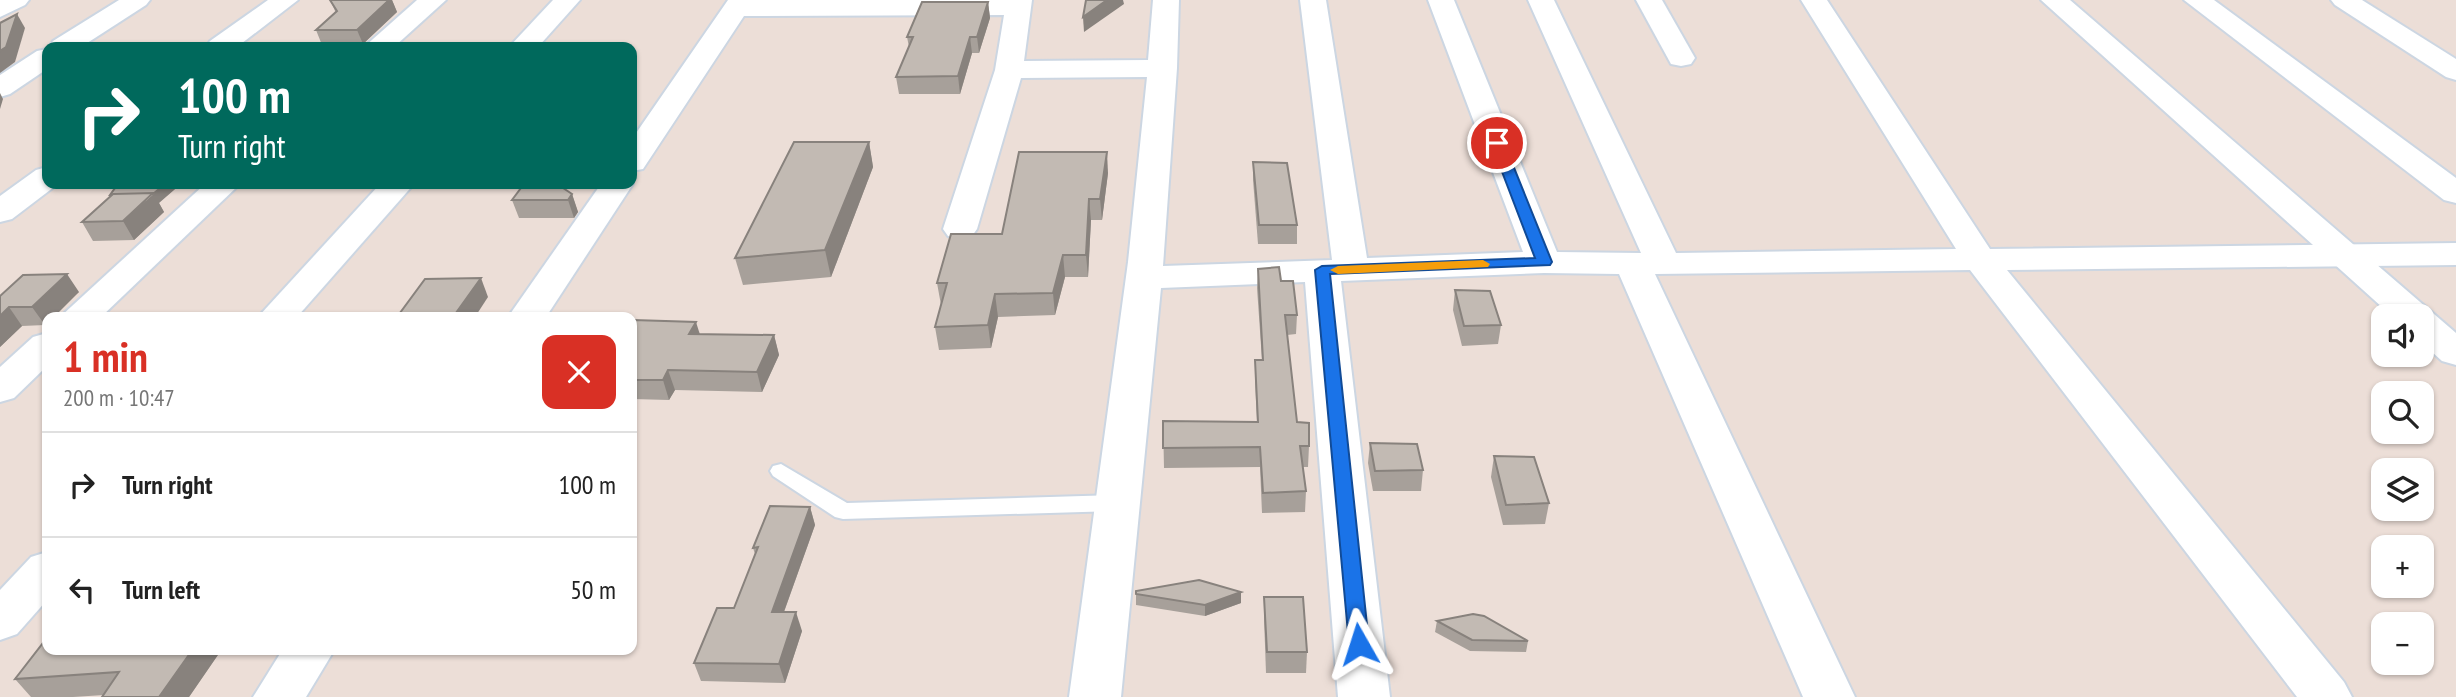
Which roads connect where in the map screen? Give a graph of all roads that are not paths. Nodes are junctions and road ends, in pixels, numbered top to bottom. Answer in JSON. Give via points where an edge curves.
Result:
{"nodes":[{"id":1,"x":16,"y":0,"type":"edge"},
{"id":2,"x":137,"y":0,"type":"edge"},
{"id":3,"x":285,"y":0,"type":"edge"},
{"id":4,"x":433,"y":0,"type":"edge"},
{"id":5,"x":567,"y":0,"type":"edge"},
{"id":6,"x":1166,"y":0,"type":"edge"},
{"id":7,"x":1313,"y":0,"type":"edge"},
{"id":8,"x":1441,"y":0,"type":"edge"},
{"id":9,"x":1541,"y":0,"type":"edge"},
{"id":10,"x":1649,"y":0,"type":"edge"},
{"id":11,"x":1814,"y":0,"type":"edge"},
{"id":12,"x":2054,"y":0,"type":"edge"},
{"id":13,"x":2197,"y":0,"type":"edge"},
{"id":14,"x":2344,"y":0,"type":"edge"},
{"id":15,"x":1018,"y":3,"type":"edge"},
{"id":16,"x":739,"y":4,"type":"edge"},
{"id":17,"x":908,"y":4,"type":"edge"},
{"id":18,"x":0,"y":9,"type":"edge"},
{"id":19,"x":71,"y":42,"type":"edge"},
{"id":20,"x":227,"y":42,"type":"edge"},
{"id":21,"x":383,"y":42,"type":"edge"},
{"id":22,"x":528,"y":42,"type":"edge"},
{"id":23,"x":1681,"y":58,"type":"dead end"},
{"id":24,"x":42,"y":60,"type":"edge"},
{"id":25,"x":1163,"y":68,"type":"junction"},
{"id":26,"x":1009,"y":70,"type":"junction"},
{"id":27,"x":2456,"y":71,"type":"edge"},
{"id":28,"x":0,"y":88,"type":"edge"},
{"id":29,"x":637,"y":155,"type":"edge"},
{"id":30,"x":42,"y":181,"type":"edge"},
{"id":31,"x":219,"y":189,"type":"edge"},
{"id":32,"x":393,"y":189,"type":"edge"},
{"id":33,"x":614,"y":189,"type":"edge"},
{"id":34,"x":2456,"y":193,"type":"edge"},
{"id":35,"x":0,"y":212,"type":"edge"},
{"id":36,"x":960,"y":229,"type":"dead end"},
{"id":37,"x":2456,"y":254,"type":"edge"},
{"id":38,"x":2345,"y":255,"type":"junction"},
{"id":39,"x":1980,"y":260,"type":"junction"},
{"id":40,"x":1544,"y":262,"type":"junction"},
{"id":41,"x":1648,"y":264,"type":"junction"},
{"id":42,"x":1336,"y":270,"type":"junction"},
{"id":43,"x":1142,"y":278,"type":"junction"},
{"id":44,"x":2400,"y":304,"type":"edge"},
{"id":45,"x":84,"y":312,"type":"edge"},
{"id":46,"x":282,"y":312,"type":"edge"},
{"id":47,"x":530,"y":312,"type":"edge"},
{"id":48,"x":2434,"y":334,"type":"edge"},
{"id":49,"x":42,"y":350,"type":"edge"},
{"id":50,"x":2456,"y":353,"type":"edge"},
{"id":51,"x":0,"y":388,"type":"edge"},
{"id":52,"x":781,"y":471,"type":"dead end"},
{"id":53,"x":1116,"y":503,"type":"junction"},
{"id":54,"x":42,"y":575,"type":"edge"},
{"id":55,"x":0,"y":621,"type":"edge"},
{"id":56,"x":306,"y":655,"type":"edge"},
{"id":57,"x":279,"y":697,"type":"edge"},
{"id":58,"x":1095,"y":697,"type":"edge"},
{"id":59,"x":1364,"y":697,"type":"edge"},
{"id":60,"x":1829,"y":697,"type":"edge"},
{"id":61,"x":2326,"y":697,"type":"edge"}],
"edges":[{"from":1,"to":18,"type":"street"},
{"from":2,"to":19,"type":"street"},
{"from":3,"to":20,"type":"street"},
{"from":4,"to":21,"type":"street"},
{"from":5,"to":22,"type":"street"},
{"from":6,"to":25,"type":"street"},
{"from":7,"to":42,"type":"street"},
{"from":8,"to":40,"type":"street"},
{"from":9,"to":41,"type":"street"},
{"from":10,"to":23,"type":"street"},
{"from":11,"to":39,"type":"street"},
{"from":12,"to":38,"type":"street"},
{"from":13,"to":34,"type":"street"},
{"from":14,"to":27,"type":"street"},
{"from":15,"to":17,"type":"street"},
{"from":15,"to":26,"type":"street"},
{"from":16,"to":17,"type":"street"},
{"from":16,"to":29,"type":"street"},
{"from":24,"to":28,"type":"street"},
{"from":25,"to":26,"type":"street"},
{"from":25,"to":43,"type":"street"},
{"from":26,"to":36,"type":"street"},
{"from":30,"to":35,"type":"street"},
{"from":31,"to":45,"type":"street"},
{"from":32,"to":46,"type":"street"},
{"from":33,"to":47,"type":"street"},
{"from":37,"to":38,"type":"street"},
{"from":38,"to":39,"type":"street"},
{"from":38,"to":44,"type":"street"},
{"from":39,"to":41,"type":"street"},
{"from":39,"to":61,"type":"street"},
{"from":40,"to":41,"type":"street"},
{"from":40,"to":42,"type":"street"},
{"from":41,"to":60,"type":"street"},
{"from":42,"to":43,"type":"street"},
{"from":42,"to":59,"type":"street"},
{"from":43,"to":53,"type":"street"},
{"from":48,"to":50,"type":"street"},
{"from":49,"to":51,"type":"street"},
{"from":52,"to":53,"type":"lane","via":[[844,511]]},
{"from":53,"to":58,"type":"street"},
{"from":54,"to":55,"type":"street"},
{"from":56,"to":57,"type":"street"}]}
